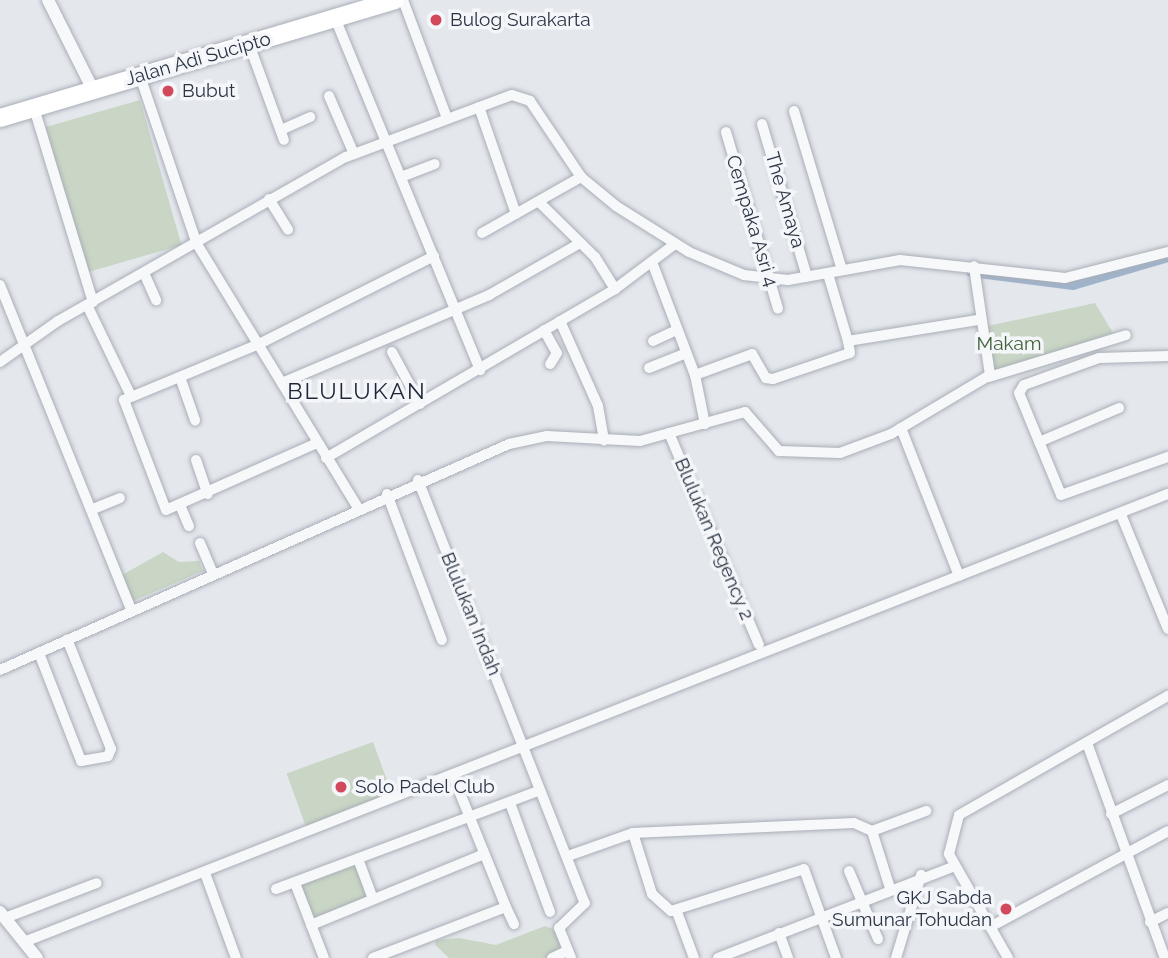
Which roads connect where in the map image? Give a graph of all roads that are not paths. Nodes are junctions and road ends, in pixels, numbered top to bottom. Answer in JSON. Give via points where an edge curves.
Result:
{"nodes":[{"id":1,"x":48,"y":0,"type":"edge"},
{"id":2,"x":396,"y":0,"type":"edge"},
{"id":3,"x":403,"y":0,"type":"edge"},
{"id":4,"x":335,"y":18,"type":"junction"},
{"id":5,"x":248,"y":44,"type":"junction"},
{"id":6,"x":140,"y":76,"type":"junction"},
{"id":7,"x":93,"y":90,"type":"junction"},
{"id":8,"x":329,"y":96,"type":"dead end"},
{"id":9,"x":479,"y":107,"type":"junction"},
{"id":10,"x":34,"y":108,"type":"junction"},
{"id":11,"x":794,"y":111,"type":"dead end"},
{"id":12,"x":310,"y":117,"type":"dead end"},
{"id":13,"x":0,"y":118,"type":"edge"},
{"id":14,"x":447,"y":118,"type":"junction"},
{"id":15,"x":762,"y":124,"type":"dead end"},
{"id":16,"x":726,"y":132,"type":"dead end"},
{"id":17,"x":386,"y":141,"type":"junction"},
{"id":18,"x":354,"y":154,"type":"junction"},
{"id":19,"x":435,"y":164,"type":"dead end"},
{"id":20,"x":401,"y":177,"type":"junction"},
{"id":21,"x":581,"y":177,"type":"junction"},
{"id":22,"x":269,"y":200,"type":"junction"},
{"id":23,"x":541,"y":204,"type":"junction"},
{"id":24,"x":516,"y":214,"type":"junction"},
{"id":25,"x":288,"y":229,"type":"dead end"},
{"id":26,"x":482,"y":233,"type":"dead end"},
{"id":27,"x":580,"y":243,"type":"junction"},
{"id":28,"x":197,"y":244,"type":"junction"},
{"id":29,"x":675,"y":244,"type":"junction"},
{"id":30,"x":1168,"y":252,"type":"edge"},
{"id":31,"x":434,"y":256,"type":"junction"},
{"id":32,"x":652,"y":262,"type":"junction"},
{"id":33,"x":842,"y":270,"type":"junction"},
{"id":34,"x":973,"y":272,"type":"junction"},
{"id":35,"x":144,"y":273,"type":"junction"},
{"id":36,"x":807,"y":277,"type":"junction"},
{"id":37,"x":829,"y":277,"type":"junction"},
{"id":38,"x":771,"y":280,"type":"junction"},
{"id":39,"x":0,"y":285,"type":"edge"},
{"id":40,"x":615,"y":289,"type":"junction"},
{"id":41,"x":156,"y":300,"type":"dead end"},
{"id":42,"x":90,"y":304,"type":"junction"},
{"id":43,"x":457,"y":308,"type":"junction"},
{"id":44,"x":778,"y":309,"type":"dead end"},
{"id":45,"x":977,"y":320,"type":"junction"},
{"id":46,"x":560,"y":321,"type":"junction"},
{"id":47,"x":544,"y":330,"type":"junction"},
{"id":48,"x":677,"y":330,"type":"junction"},
{"id":49,"x":1126,"y":335,"type":"dead end"},
{"id":50,"x":653,"y":341,"type":"dead end"},
{"id":51,"x":848,"y":341,"type":"junction"},
{"id":52,"x":259,"y":344,"type":"junction"},
{"id":53,"x":25,"y":345,"type":"junction"},
{"id":54,"x":392,"y":352,"type":"dead end"},
{"id":55,"x":686,"y":353,"type":"junction"},
{"id":56,"x":1168,"y":356,"type":"edge"},
{"id":57,"x":0,"y":362,"type":"edge"},
{"id":58,"x":550,"y":364,"type":"dead end"},
{"id":59,"x":649,"y":368,"type":"dead end"},
{"id":60,"x":480,"y":370,"type":"junction"},
{"id":61,"x":695,"y":375,"type":"junction"},
{"id":62,"x":180,"y":377,"type":"junction"},
{"id":63,"x":989,"y":377,"type":"junction"},
{"id":64,"x":282,"y":383,"type":"junction"},
{"id":65,"x":131,"y":396,"type":"junction"},
{"id":66,"x":420,"y":404,"type":"junction"},
{"id":67,"x":1119,"y":408,"type":"dead end"},
{"id":68,"x":195,"y":420,"type":"dead end"},
{"id":69,"x":705,"y":424,"type":"junction"},
{"id":70,"x":901,"y":428,"type":"junction"},
{"id":71,"x":669,"y":433,"type":"junction"},
{"id":72,"x":604,"y":440,"type":"junction"},
{"id":73,"x":1039,"y":442,"type":"junction"},
{"id":74,"x":317,"y":443,"type":"junction"},
{"id":75,"x":1168,"y":457,"type":"edge"},
{"id":76,"x":326,"y":458,"type":"junction"},
{"id":77,"x":196,"y":460,"type":"dead end"},
{"id":78,"x":418,"y":480,"type":"junction"},
{"id":79,"x":208,"y":494,"type":"junction"},
{"id":80,"x":387,"y":494,"type":"junction"},
{"id":81,"x":1168,"y":494,"type":"edge"},
{"id":82,"x":120,"y":499,"type":"dead end"},
{"id":83,"x":180,"y":505,"type":"junction"},
{"id":84,"x":358,"y":506,"type":"junction"},
{"id":85,"x":93,"y":509,"type":"junction"},
{"id":86,"x":1122,"y":517,"type":"dead end"},
{"id":87,"x":189,"y":526,"type":"dead end"},
{"id":88,"x":200,"y":543,"type":"dead end"},
{"id":89,"x":213,"y":573,"type":"junction"},
{"id":90,"x":959,"y":576,"type":"junction"},
{"id":91,"x":131,"y":609,"type":"junction"},
{"id":92,"x":1168,"y":629,"type":"edge"},
{"id":93,"x":68,"y":639,"type":"junction"},
{"id":94,"x":442,"y":640,"type":"dead end"},
{"id":95,"x":759,"y":645,"type":"dead end"},
{"id":96,"x":39,"y":653,"type":"junction"},
{"id":97,"x":0,"y":670,"type":"edge"},
{"id":98,"x":1168,"y":696,"type":"edge"},
{"id":99,"x":1087,"y":743,"type":"junction"},
{"id":100,"x":525,"y":747,"type":"junction"},
{"id":101,"x":455,"y":781,"type":"dead end"},
{"id":102,"x":1168,"y":785,"type":"edge"},
{"id":103,"x":536,"y":792,"type":"dead end"},
{"id":104,"x":510,"y":803,"type":"junction"},
{"id":105,"x":926,"y":811,"type":"dead end"},
{"id":106,"x":1111,"y":814,"type":"junction"},
{"id":107,"x":468,"y":819,"type":"junction"},
{"id":108,"x":872,"y":831,"type":"junction"},
{"id":109,"x":1168,"y":831,"type":"edge"},
{"id":110,"x":633,"y":833,"type":"junction"},
{"id":111,"x":1125,"y":854,"type":"junction"},
{"id":112,"x":482,"y":855,"type":"junction"},
{"id":113,"x":568,"y":856,"type":"junction"},
{"id":114,"x":358,"y":859,"type":"junction"},
{"id":115,"x":955,"y":866,"type":"junction"},
{"id":116,"x":849,"y":871,"type":"dead end"},
{"id":117,"x":205,"y":873,"type":"junction"},
{"id":118,"x":923,"y":874,"type":"junction"},
{"id":119,"x":96,"y":883,"type":"dead end"},
{"id":120,"x":295,"y":883,"type":"junction"},
{"id":121,"x":890,"y":888,"type":"junction"},
{"id":122,"x":276,"y":889,"type":"dead end"},
{"id":123,"x":373,"y":899,"type":"junction"},
{"id":124,"x":860,"y":900,"type":"junction"},
{"id":125,"x":506,"y":907,"type":"junction"},
{"id":126,"x":550,"y":912,"type":"dead end"},
{"id":127,"x":677,"y":912,"type":"junction"},
{"id":128,"x":1168,"y":913,"type":"edge"},
{"id":129,"x":822,"y":914,"type":"junction"},
{"id":130,"x":2,"y":915,"type":"edge"},
{"id":131,"x":1150,"y":922,"type":"junction"},
{"id":132,"x":514,"y":924,"type":"dead end"},
{"id":133,"x":311,"y":925,"type":"junction"},
{"id":134,"x":990,"y":927,"type":"junction"},
{"id":135,"x":779,"y":933,"type":"junction"},
{"id":136,"x":878,"y":939,"type":"dead end"},
{"id":137,"x":24,"y":942,"type":"junction"},
{"id":138,"x":569,"y":955,"type":"edge"},
{"id":139,"x":37,"y":958,"type":"edge"},
{"id":140,"x":236,"y":958,"type":"edge"},
{"id":141,"x":324,"y":958,"type":"edge"},
{"id":142,"x":373,"y":958,"type":"edge"},
{"id":143,"x":552,"y":958,"type":"edge"},
{"id":144,"x":694,"y":958,"type":"edge"},
{"id":145,"x":718,"y":958,"type":"edge"},
{"id":146,"x":788,"y":958,"type":"edge"},
{"id":147,"x":836,"y":958,"type":"edge"},
{"id":148,"x":896,"y":958,"type":"edge"},
{"id":149,"x":1009,"y":958,"type":"edge"},
{"id":150,"x":1165,"y":958,"type":"edge"}],
"edges":[{"from":1,"to":7,"type":"street"},
{"from":2,"to":4,"type":"highway","name":"Jalan Adi Sucipto"},
{"from":3,"to":14,"type":"street"},
{"from":4,"to":5,"type":"highway","name":"Jalan Adi Sucipto"},
{"from":4,"to":17,"type":"street"},
{"from":5,"to":6,"type":"highway","name":"Jalan Adi Sucipto"},
{"from":5,"to":12,"type":"street","via":[[283,135]]},
{"from":6,"to":7,"type":"highway","name":"Jalan Adi Sucipto"},
{"from":6,"to":28,"type":"street"},
{"from":7,"to":10,"type":"highway","name":"Jalan Adi Sucipto"},
{"from":8,"to":18,"type":"street"},
{"from":9,"to":14,"type":"street"},
{"from":9,"to":21,"type":"street","via":[[512,96],[527,99]]},
{"from":9,"to":24,"type":"street"},
{"from":10,"to":13,"type":"highway","name":"Jalan Adi Sucipto"},
{"from":10,"to":42,"type":"street"},
{"from":11,"to":33,"type":"street"},
{"from":14,"to":17,"type":"street"},
{"from":15,"to":36,"type":"street","name":"The Amaya"},
{"from":16,"to":38,"type":"street","name":"Cempaka Asri 4"},
{"from":17,"to":18,"type":"street"},
{"from":17,"to":20,"type":"street"},
{"from":18,"to":22,"type":"street"},
{"from":19,"to":20,"type":"street"},
{"from":20,"to":31,"type":"street"},
{"from":21,"to":23,"type":"street"},
{"from":21,"to":29,"type":"street"},
{"from":22,"to":25,"type":"street"},
{"from":22,"to":28,"type":"street"},
{"from":23,"to":24,"type":"street"},
{"from":23,"to":27,"type":"street"},
{"from":24,"to":26,"type":"street"},
{"from":27,"to":40,"type":"street"},
{"from":27,"to":43,"type":"street"},
{"from":28,"to":35,"type":"street"},
{"from":28,"to":52,"type":"street"},
{"from":29,"to":32,"type":"street"},
{"from":29,"to":38,"type":"street"},
{"from":30,"to":34,"type":"street","via":[[1073,277]]},
{"from":31,"to":43,"type":"street"},
{"from":31,"to":52,"type":"street"},
{"from":32,"to":40,"type":"street"},
{"from":32,"to":48,"type":"street"},
{"from":33,"to":34,"type":"street","via":[[901,260]]},
{"from":33,"to":37,"type":"street"},
{"from":34,"to":45,"type":"street"},
{"from":35,"to":41,"type":"street"},
{"from":35,"to":42,"type":"street"},
{"from":36,"to":37,"type":"street"},
{"from":36,"to":38,"type":"street"},
{"from":37,"to":51,"type":"street"},
{"from":38,"to":44,"type":"street","name":"Cempaka Asri 4"},
{"from":39,"to":53,"type":"street"},
{"from":40,"to":46,"type":"street"},
{"from":42,"to":53,"type":"street"},
{"from":42,"to":65,"type":"street"},
{"from":43,"to":60,"type":"street"},
{"from":43,"to":64,"type":"street"},
{"from":45,"to":51,"type":"street"},
{"from":45,"to":63,"type":"street"},
{"from":46,"to":47,"type":"street"},
{"from":46,"to":72,"type":"street","via":[[598,406]]},
{"from":47,"to":58,"type":"street","via":[[557,354]]},
{"from":47,"to":60,"type":"street"},
{"from":48,"to":50,"type":"street"},
{"from":48,"to":55,"type":"street"},
{"from":49,"to":63,"type":"street"},
{"from":51,"to":61,"type":"street","via":[[850,353],[773,379],[752,354]]},
{"from":52,"to":62,"type":"street"},
{"from":52,"to":64,"type":"street"},
{"from":53,"to":57,"type":"street"},
{"from":53,"to":85,"type":"street"},
{"from":54,"to":66,"type":"street"},
{"from":55,"to":59,"type":"street"},
{"from":55,"to":61,"type":"street"},
{"from":56,"to":73,"type":"street","via":[[1099,358],[1024,385],[1020,395]]},
{"from":60,"to":66,"type":"street"},
{"from":61,"to":69,"type":"street"},
{"from":62,"to":65,"type":"street"},
{"from":62,"to":68,"type":"street"},
{"from":63,"to":70,"type":"street"},
{"from":64,"to":74,"type":"street"},
{"from":65,"to":83,"type":"street","via":[[123,405],[161,506]]},
{"from":66,"to":76,"type":"street"},
{"from":67,"to":73,"type":"street"},
{"from":69,"to":70,"type":"street","via":[[749,413],[770,447],[822,455]]},
{"from":69,"to":71,"type":"street"},
{"from":70,"to":90,"type":"street"},
{"from":71,"to":72,"type":"street","via":[[631,442]]},
{"from":71,"to":95,"type":"street","name":"Blulukan Regency 2"},
{"from":72,"to":78,"type":"street","via":[[530,439]]},
{"from":73,"to":75,"type":"street","via":[[1064,496]]},
{"from":74,"to":76,"type":"street"},
{"from":74,"to":79,"type":"street"},
{"from":76,"to":84,"type":"street"},
{"from":77,"to":79,"type":"street"},
{"from":78,"to":80,"type":"street"},
{"from":78,"to":100,"type":"street","name":"Blulukan Indah"},
{"from":79,"to":83,"type":"street"},
{"from":80,"to":84,"type":"street"},
{"from":80,"to":94,"type":"street"},
{"from":81,"to":90,"type":"street"},
{"from":82,"to":85,"type":"street"},
{"from":83,"to":87,"type":"street"},
{"from":84,"to":89,"type":"street"},
{"from":85,"to":91,"type":"street"},
{"from":86,"to":92,"type":"street"},
{"from":88,"to":89,"type":"street"},
{"from":89,"to":91,"type":"street"},
{"from":90,"to":100,"type":"street"},
{"from":91,"to":93,"type":"street"},
{"from":93,"to":96,"type":"street"},
{"from":93,"to":96,"type":"street","via":[[111,749],[108,756],[81,761]]},
{"from":96,"to":97,"type":"street"},
{"from":98,"to":99,"type":"street"},
{"from":99,"to":106,"type":"street"},
{"from":99,"to":115,"type":"street","via":[[960,815],[950,843]]},
{"from":100,"to":113,"type":"street","name":"Blulukan Indah"},
{"from":100,"to":117,"type":"street"},
{"from":101,"to":107,"type":"street"},
{"from":102,"to":106,"type":"street"},
{"from":103,"to":104,"type":"street"},
{"from":104,"to":107,"type":"street"},
{"from":104,"to":126,"type":"street"},
{"from":105,"to":108,"type":"street"},
{"from":106,"to":111,"type":"street"},
{"from":107,"to":112,"type":"street"},
{"from":107,"to":114,"type":"street"},
{"from":108,"to":110,"type":"street","via":[[846,823]]},
{"from":108,"to":121,"type":"street"},
{"from":109,"to":111,"type":"street"},
{"from":110,"to":113,"type":"street"},
{"from":110,"to":127,"type":"street","via":[[652,894]]},
{"from":111,"to":131,"type":"street"},
{"from":111,"to":134,"type":"street"},
{"from":112,"to":123,"type":"street"},
{"from":112,"to":125,"type":"street"},
{"from":113,"to":138,"type":"street","name":"Blulukan Indah","via":[[585,905],[559,928]]},
{"from":114,"to":120,"type":"street"},
{"from":114,"to":123,"type":"street"},
{"from":115,"to":118,"type":"street"},
{"from":115,"to":134,"type":"street"},
{"from":116,"to":124,"type":"street"},
{"from":117,"to":137,"type":"street"},
{"from":117,"to":140,"type":"street"},
{"from":118,"to":121,"type":"street"},
{"from":118,"to":148,"type":"street"},
{"from":119,"to":130,"type":"street"},
{"from":120,"to":122,"type":"street"},
{"from":120,"to":133,"type":"street"},
{"from":121,"to":124,"type":"street"},
{"from":123,"to":133,"type":"street"},
{"from":124,"to":129,"type":"street"},
{"from":124,"to":136,"type":"street"},
{"from":125,"to":132,"type":"street"},
{"from":125,"to":142,"type":"street"},
{"from":127,"to":129,"type":"street","via":[[799,868],[807,873]]},
{"from":127,"to":144,"type":"street"},
{"from":128,"to":131,"type":"street"},
{"from":129,"to":135,"type":"street"},
{"from":129,"to":147,"type":"street"},
{"from":130,"to":137,"type":"street"},
{"from":131,"to":150,"type":"street"},
{"from":133,"to":141,"type":"street"},
{"from":134,"to":149,"type":"street"},
{"from":135,"to":145,"type":"street"},
{"from":135,"to":146,"type":"street"},
{"from":137,"to":139,"type":"street"},
{"from":138,"to":143,"type":"street"}]}
